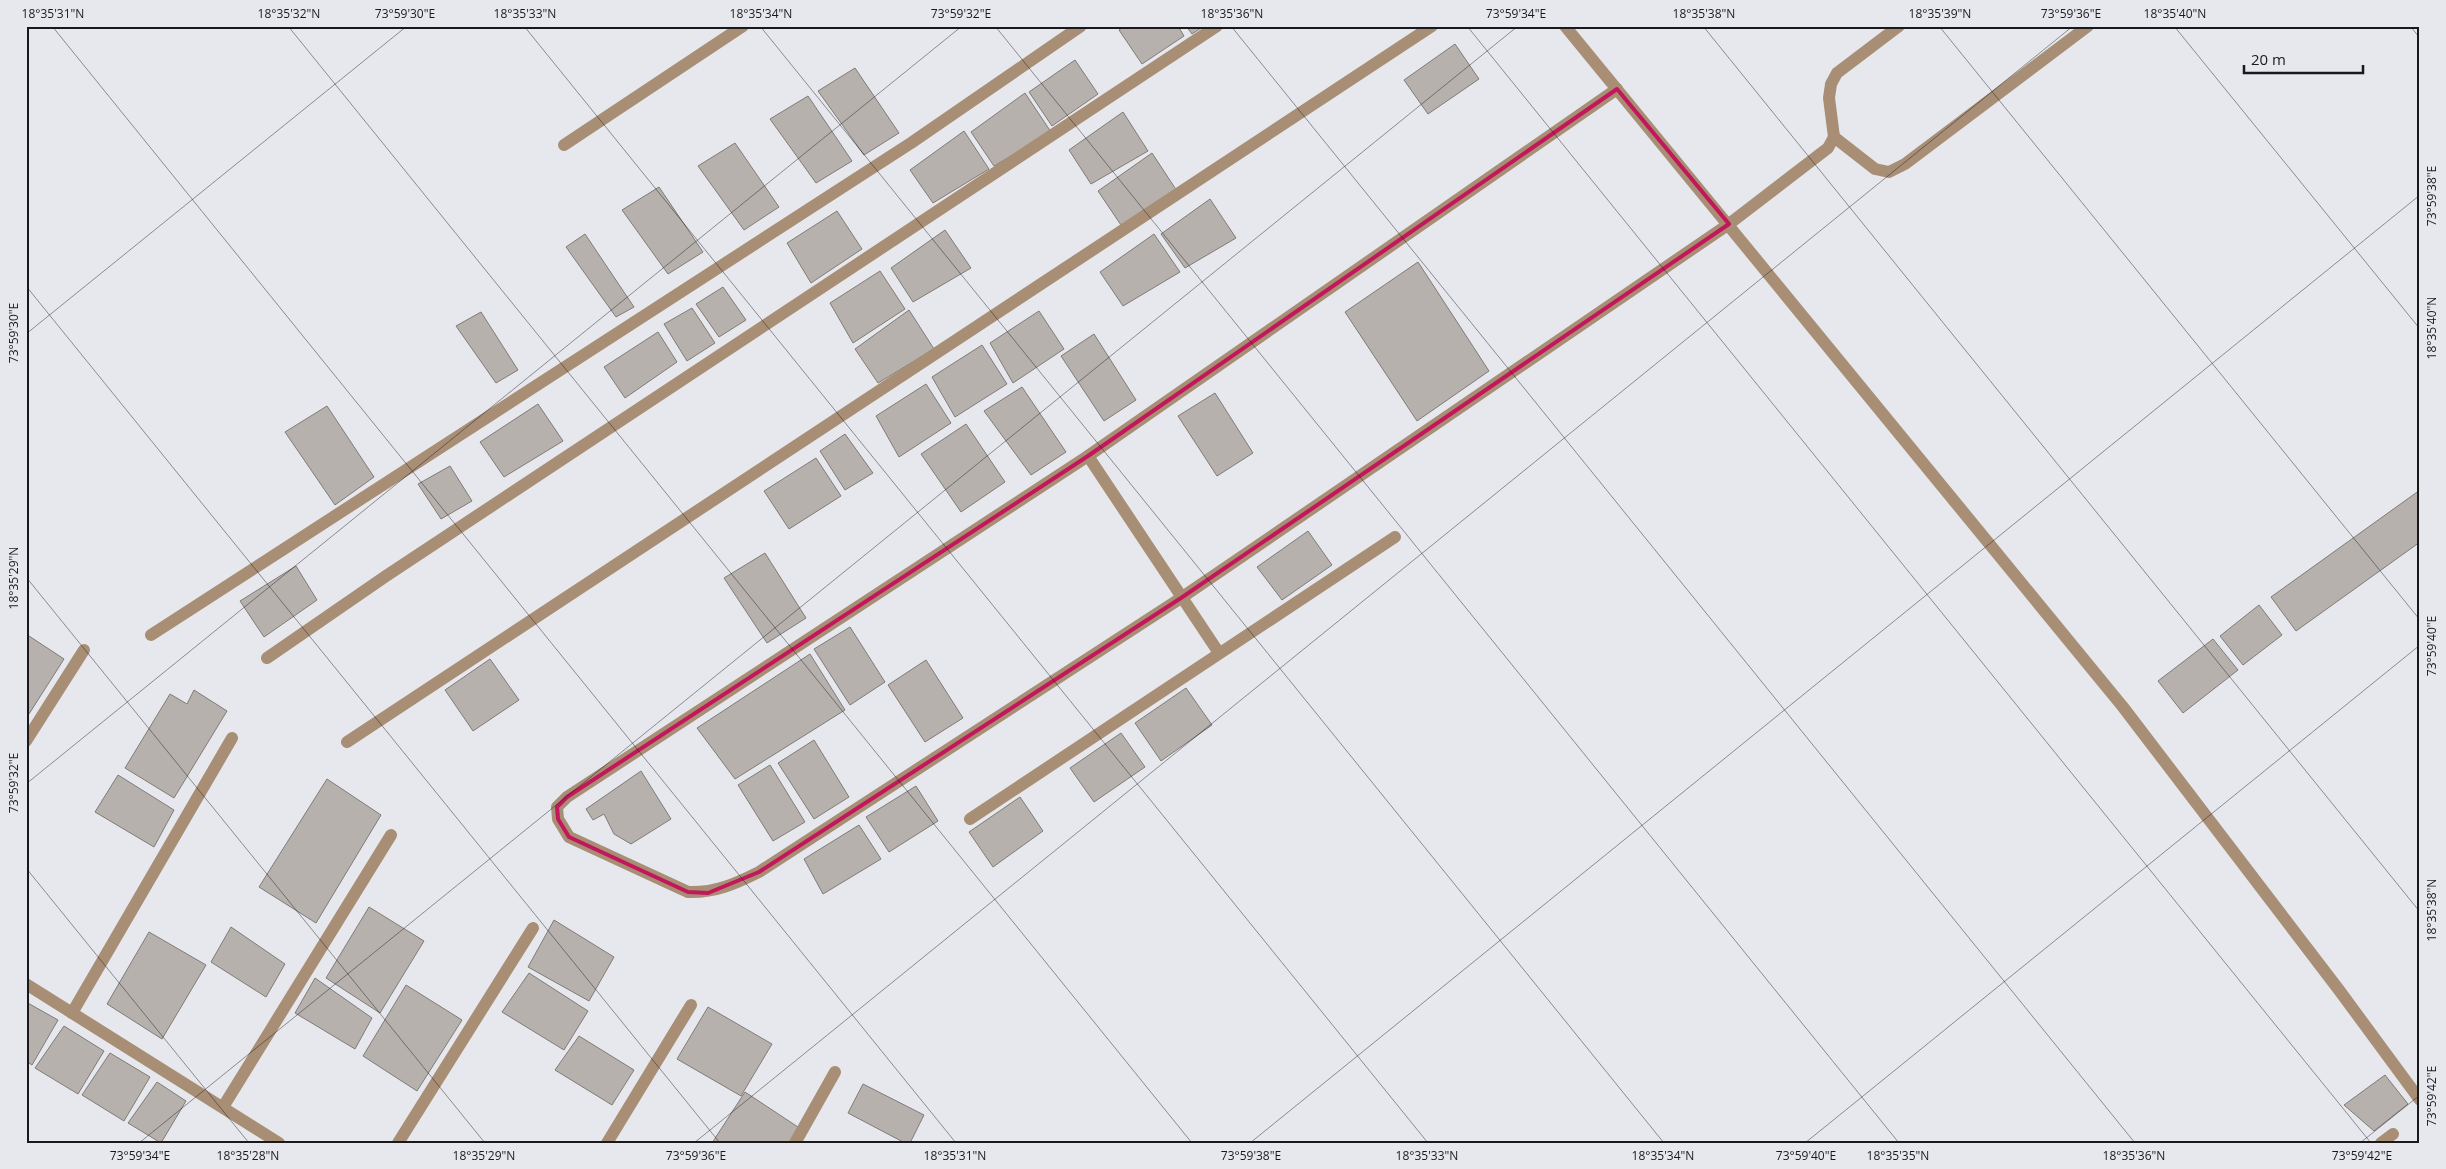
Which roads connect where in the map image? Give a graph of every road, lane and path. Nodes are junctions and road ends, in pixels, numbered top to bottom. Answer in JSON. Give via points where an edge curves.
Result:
{"nodes":[{"id":1,"x":743,"y":26,"type":"edge"},
{"id":2,"x":1081,"y":26,"type":"edge"},
{"id":3,"x":1217,"y":26,"type":"edge"},
{"id":4,"x":1432,"y":26,"type":"edge"},
{"id":5,"x":1565,"y":26,"type":"edge"},
{"id":6,"x":1899,"y":26,"type":"edge"},
{"id":7,"x":2088,"y":26,"type":"edge"},
{"id":8,"x":1617,"y":89,"type":"junction"},
{"id":9,"x":1834,"y":137,"type":"junction"},
{"id":10,"x":564,"y":145,"type":"dead end"},
{"id":11,"x":1729,"y":224,"type":"junction"},
{"id":12,"x":1088,"y":456,"type":"junction"},
{"id":13,"x":1395,"y":537,"type":"dead end"},
{"id":14,"x":1181,"y":598,"type":"junction"},
{"id":15,"x":151,"y":635,"type":"dead end"},
{"id":16,"x":84,"y":650,"type":"dead end"},
{"id":17,"x":1219,"y":653,"type":"junction"},
{"id":18,"x":267,"y":658,"type":"dead end"},
{"id":19,"x":232,"y":738,"type":"dead end"},
{"id":20,"x":26,"y":742,"type":"edge"},
{"id":21,"x":347,"y":742,"type":"dead end"},
{"id":22,"x":970,"y":819,"type":"dead end"},
{"id":23,"x":390,"y":835,"type":"dead end"},
{"id":24,"x":533,"y":928,"type":"dead end"},
{"id":25,"x":26,"y":984,"type":"edge"},
{"id":26,"x":691,"y":1005,"type":"dead end"},
{"id":27,"x":72,"y":1013,"type":"junction"},
{"id":28,"x":836,"y":1072,"type":"dead end"},
{"id":29,"x":2420,"y":1100,"type":"edge"},
{"id":30,"x":223,"y":1108,"type":"junction"},
{"id":31,"x":2393,"y":1134,"type":"dead end"},
{"id":32,"x":279,"y":1143,"type":"edge"},
{"id":33,"x":398,"y":1143,"type":"edge"},
{"id":34,"x":607,"y":1143,"type":"edge"},
{"id":35,"x":795,"y":1143,"type":"edge"},
{"id":36,"x":2381,"y":1143,"type":"edge"}],
"edges":[{"from":1,"to":10,"type":"street"},
{"from":2,"to":15,"type":"street","via":[[903,149]]},
{"from":3,"to":18,"type":"street"},
{"from":4,"to":21,"type":"street"},
{"from":5,"to":8,"type":"street"},
{"from":6,"to":9,"type":"street","via":[[1837,73],[1829,98]]},
{"from":7,"to":9,"type":"street","via":[[1905,164],[1889,172],[1875,169]]},
{"from":8,"to":11,"type":"street"},
{"from":8,"to":12,"type":"street"},
{"from":9,"to":11,"type":"street","via":[[1828,148]]},
{"from":11,"to":14,"type":"street"},
{"from":11,"to":29,"type":"street","via":[[2123,707]]},
{"from":12,"to":14,"type":"street"},
{"from":12,"to":14,"type":"street","via":[[567,797],[558,807],[558,820],[569,837],[688,892],[708,893],[730,886],[759,872]]},
{"from":13,"to":17,"type":"street"},
{"from":14,"to":17,"type":"street"},
{"from":16,"to":20,"type":"street"},
{"from":17,"to":22,"type":"street"},
{"from":19,"to":27,"type":"street"},
{"from":23,"to":30,"type":"street"},
{"from":24,"to":33,"type":"street"},
{"from":25,"to":27,"type":"street"},
{"from":26,"to":34,"type":"street"},
{"from":27,"to":30,"type":"street"},
{"from":28,"to":35,"type":"street"},
{"from":30,"to":32,"type":"street"},
{"from":31,"to":36,"type":"street"}]}
